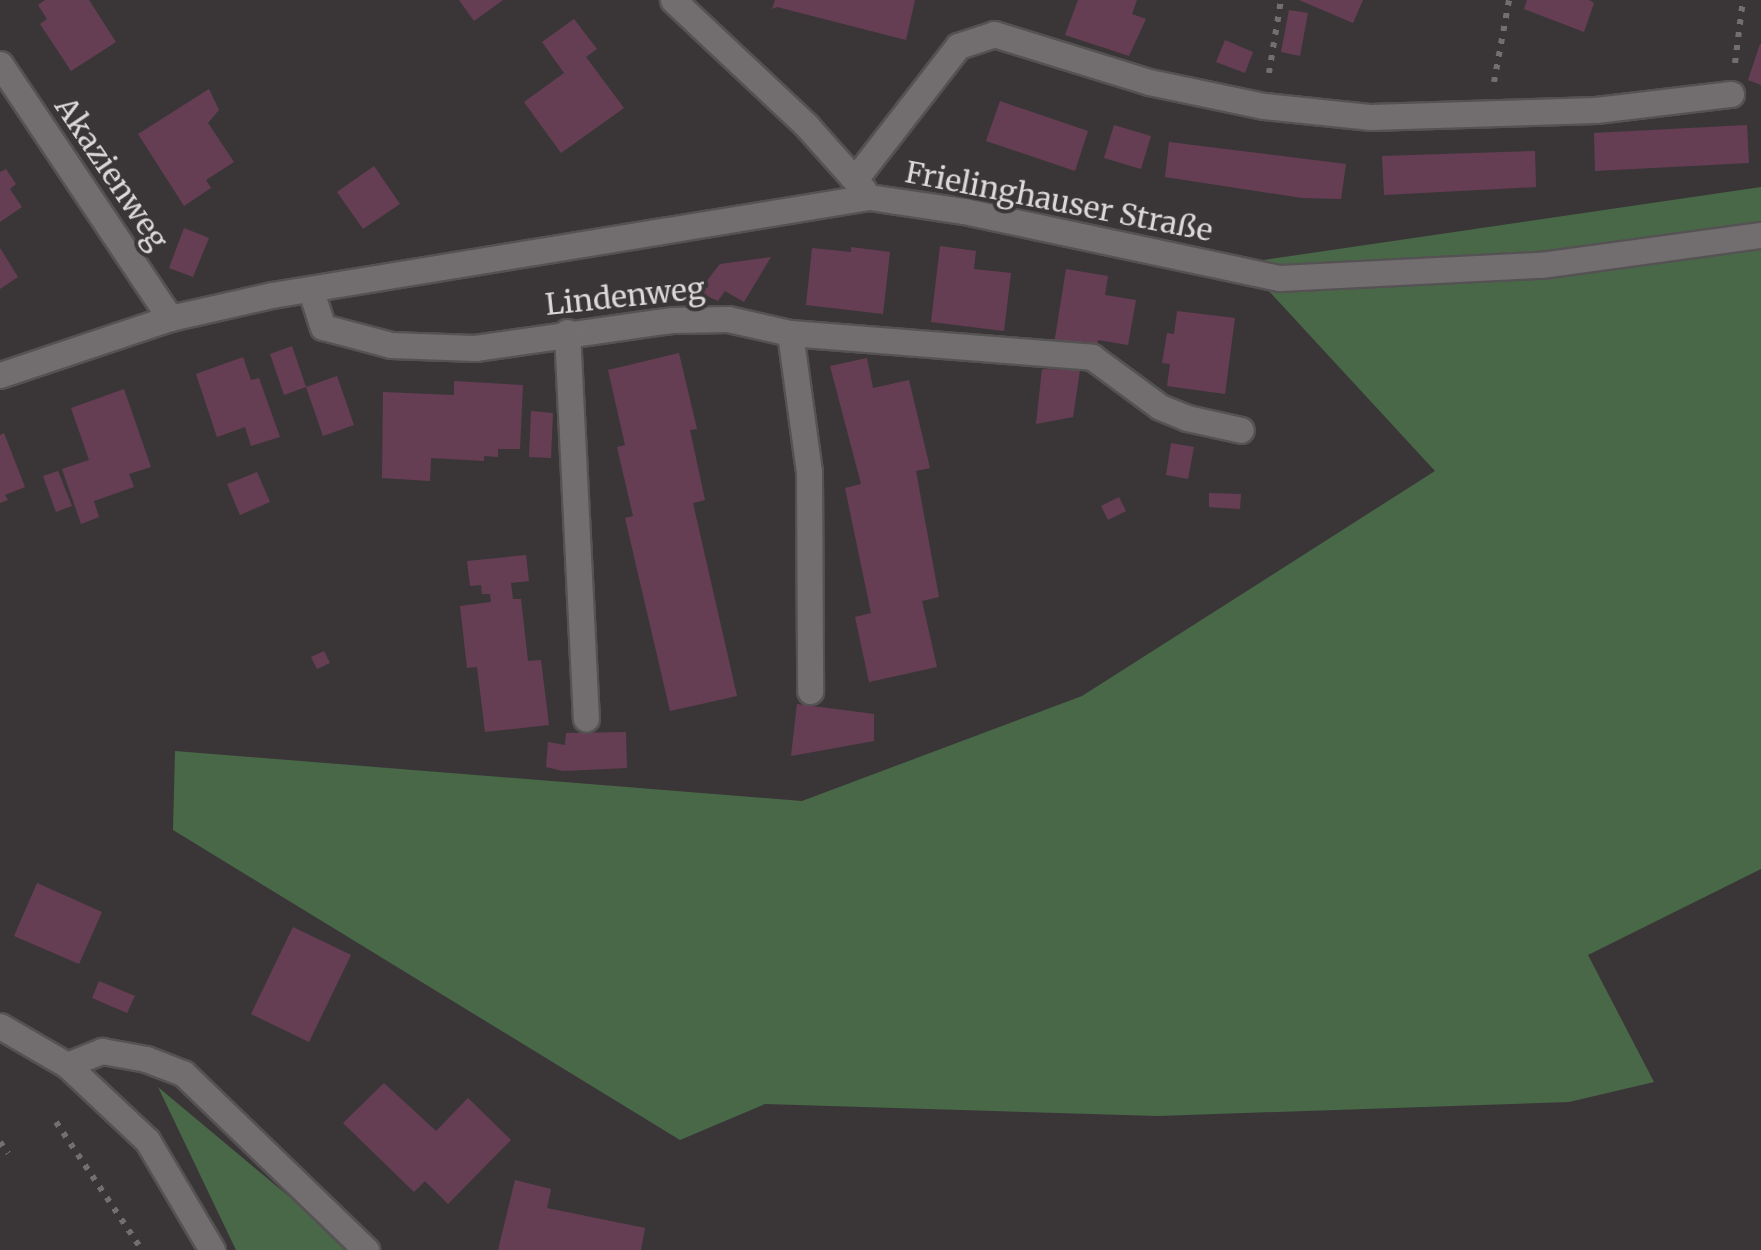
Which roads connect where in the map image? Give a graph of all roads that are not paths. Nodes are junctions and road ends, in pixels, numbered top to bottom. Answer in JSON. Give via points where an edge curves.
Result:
{"nodes":[{"id":1,"x":673,"y":0,"type":"edge"},
{"id":2,"x":0,"y":64,"type":"edge"},
{"id":3,"x":1731,"y":94,"type":"road end"},
{"id":4,"x":862,"y":188,"type":"junction"},
{"id":5,"x":1761,"y":235,"type":"edge"},
{"id":6,"x":311,"y":291,"type":"junction"},
{"id":7,"x":170,"y":318,"type":"junction"},
{"id":8,"x":567,"y":332,"type":"junction"},
{"id":9,"x":790,"y":333,"type":"junction"},
{"id":10,"x":0,"y":375,"type":"edge"},
{"id":11,"x":1241,"y":430,"type":"dead end"},
{"id":12,"x":810,"y":690,"type":"dead end"},
{"id":13,"x":586,"y":720,"type":"dead end"},
{"id":14,"x":0,"y":1026,"type":"edge"},
{"id":15,"x":66,"y":1065,"type":"junction"},
{"id":16,"x":212,"y":1250,"type":"edge"},
{"id":17,"x":366,"y":1250,"type":"edge"}],
"edges":[{"from":1,"to":4,"type":"street","via":[[806,124]]},
{"from":2,"to":7,"type":"street","name":"Akazienweg"},
{"from":3,"to":4,"type":"street","via":[[1596,110],[1371,118],[1264,106],[1148,82],[994,34],[958,46]]},
{"from":4,"to":5,"type":"street","name":"Frielinghauser Straße","via":[[1280,278],[1541,265]]},
{"from":4,"to":6,"type":"street","name":"Frielinghauser Straße"},
{"from":6,"to":7,"type":"street","name":"Frielinghauser Straße"},
{"from":6,"to":8,"type":"street","name":"Lindenweg","via":[[324,328],[391,345],[475,348]]},
{"from":7,"to":10,"type":"street","name":"Frielinghauser Straße"},
{"from":8,"to":9,"type":"street","name":"Lindenweg","via":[[728,320]]},
{"from":8,"to":13,"type":"street"},
{"from":9,"to":11,"type":"street","name":"Lindenweg","via":[[1092,356],[1160,407]]},
{"from":9,"to":12,"type":"street","via":[[809,472]]},
{"from":14,"to":15,"type":"street"},
{"from":15,"to":16,"type":"street","via":[[147,1140]]},
{"from":15,"to":17,"type":"street","via":[[102,1051],[183,1073]]}]}
